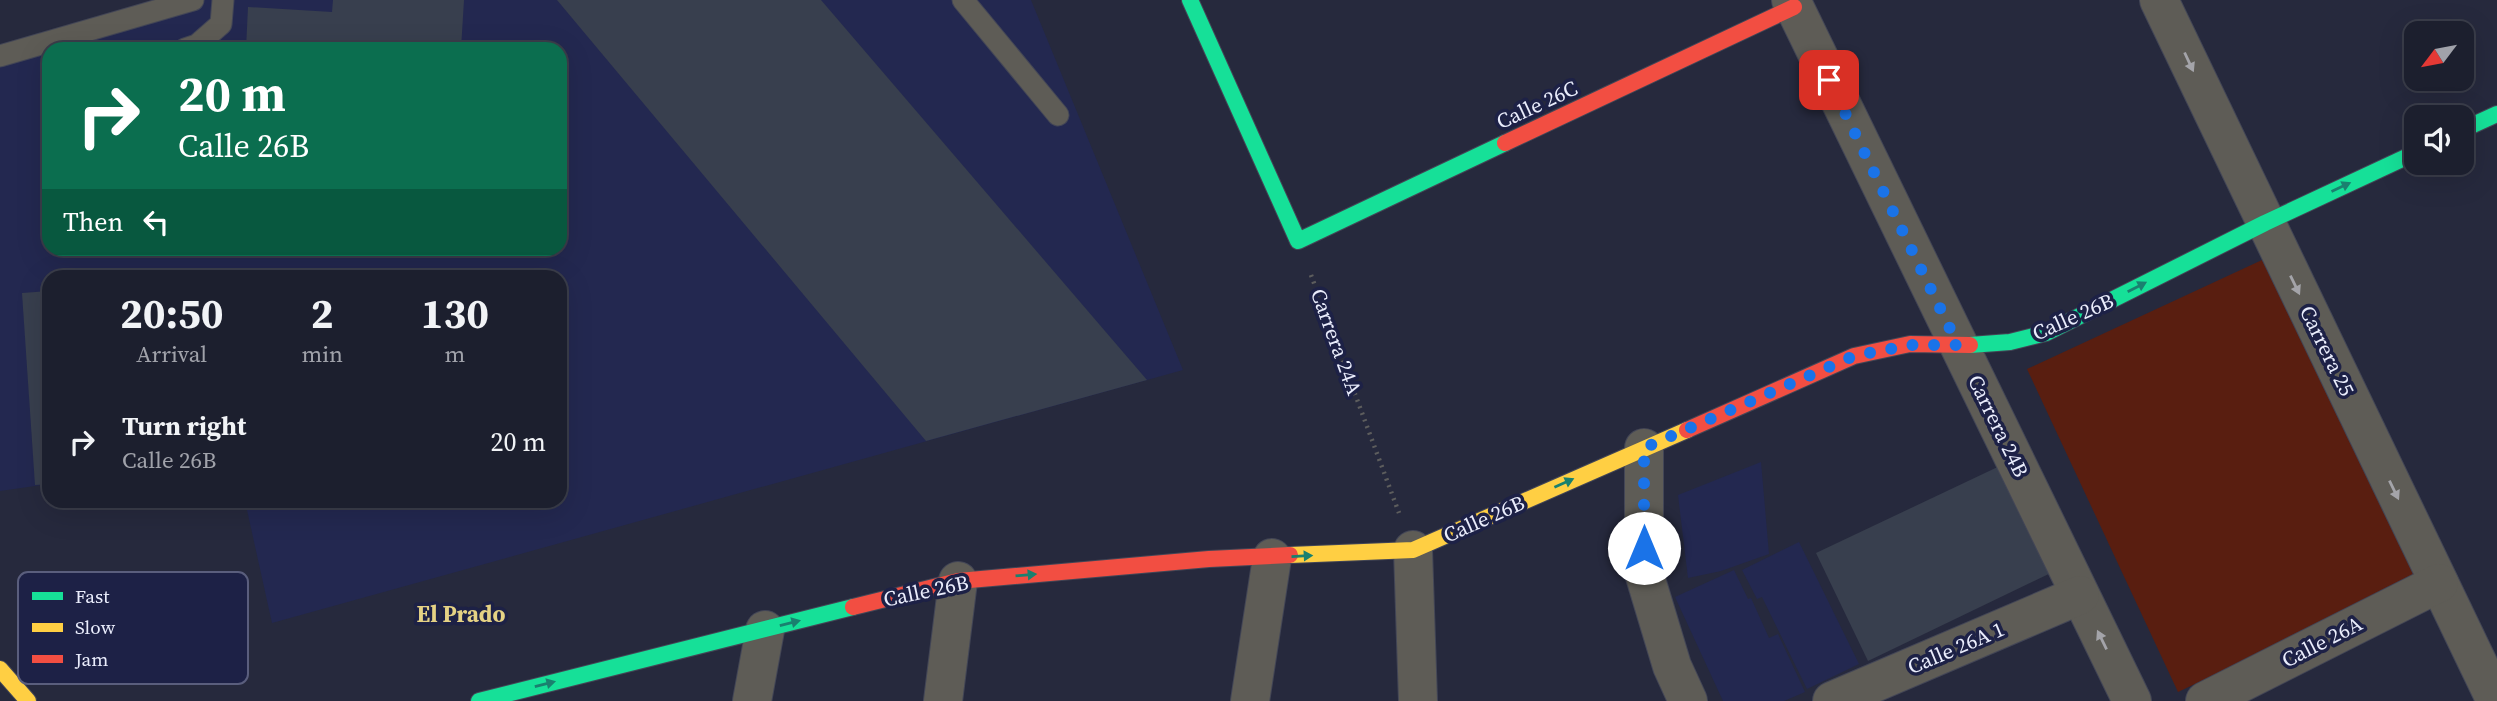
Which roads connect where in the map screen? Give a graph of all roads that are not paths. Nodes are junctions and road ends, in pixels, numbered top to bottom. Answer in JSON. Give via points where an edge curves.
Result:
{"nodes":[{"id":1,"x":193,"y":0,"type":"edge"},
{"id":2,"x":223,"y":0,"type":"edge"},
{"id":3,"x":963,"y":0,"type":"edge"},
{"id":4,"x":1190,"y":0,"type":"edge"},
{"id":5,"x":2160,"y":0,"type":"edge"},
{"id":6,"x":1792,"y":4,"type":"edge"},
{"id":7,"x":46,"y":42,"type":"edge"},
{"id":8,"x":200,"y":42,"type":"edge"},
{"id":9,"x":42,"y":43,"type":"edge"},
{"id":10,"x":0,"y":55,"type":"edge"},
{"id":11,"x":2497,"y":114,"type":"edge"},
{"id":12,"x":1058,"y":115,"type":"dead end"},
{"id":13,"x":2474,"y":125,"type":"edge"},
{"id":14,"x":2404,"y":158,"type":"edge"},
{"id":15,"x":2265,"y":223,"type":"junction"},
{"id":16,"x":1958,"y":345,"type":"junction"},
{"id":17,"x":1644,"y":448,"type":"junction"},
{"id":18,"x":1413,"y":550,"type":"junction"},
{"id":19,"x":1272,"y":558,"type":"junction"},
{"id":20,"x":958,"y":581,"type":"junction"},
{"id":21,"x":2439,"y":583,"type":"junction"},
{"id":22,"x":2080,"y":595,"type":"junction"},
{"id":23,"x":765,"y":630,"type":"junction"},
{"id":24,"x":0,"y":669,"type":"edge"},
{"id":25,"x":0,"y":679,"type":"edge"},
{"id":26,"x":490,"y":699,"type":"edge"},
{"id":27,"x":27,"y":701,"type":"edge"},
{"id":28,"x":752,"y":701,"type":"edge"},
{"id":29,"x":943,"y":701,"type":"edge"},
{"id":30,"x":1250,"y":701,"type":"edge"},
{"id":31,"x":1419,"y":701,"type":"edge"},
{"id":32,"x":1688,"y":701,"type":"edge"},
{"id":33,"x":1832,"y":701,"type":"edge"},
{"id":34,"x":2132,"y":701,"type":"edge"},
{"id":35,"x":2205,"y":701,"type":"edge"},
{"id":36,"x":2496,"y":701,"type":"edge"}],
"edges":[{"from":1,"to":7,"type":"lane"},
{"from":2,"to":8,"type":"lane","via":[[221,24]]},
{"from":3,"to":12,"type":"lane"},
{"from":4,"to":6,"type":"street","name":"Calle 26C","via":[[1298,241]]},
{"from":5,"to":15,"type":"street","name":"Carrera 25","one_way":true},
{"from":6,"to":16,"type":"street","name":"Carrera 24B"},
{"from":9,"to":10,"type":"lane"},
{"from":11,"to":13,"type":"street"},
{"from":15,"to":14,"type":"street","name":"Calle 26B","one_way":true},
{"from":16,"to":15,"type":"street","name":"Calle 26B","one_way":true,"via":[[2010,342],[2046,333]]},
{"from":15,"to":21,"type":"street","name":"Carrera 25","one_way":true},
{"from":16,"to":17,"type":"street","name":"Calle 26B","via":[[1910,345],[1854,356]]},
{"from":16,"to":22,"type":"street","name":"Carrera 24B"},
{"from":18,"to":17,"type":"street","name":"Calle 26B","one_way":true},
{"from":17,"to":32,"type":"street","via":[[1644,573],[1672,666]]},
{"from":19,"to":18,"type":"street","name":"Calle 26B","one_way":true},
{"from":18,"to":31,"type":"street"},
{"from":20,"to":19,"type":"street","name":"Calle 26B","one_way":true,"via":[[1209,559]]},
{"from":19,"to":30,"type":"street"},
{"from":23,"to":20,"type":"street","name":"Calle 26B","one_way":true},
{"from":20,"to":29,"type":"street"},
{"from":21,"to":35,"type":"street","name":"Calle 26A"},
{"from":21,"to":36,"type":"street","name":"Carrera 25"},
{"from":22,"to":33,"type":"street","name":"Calle 26A 1"},
{"from":34,"to":22,"type":"street","name":"Carrera 24B","one_way":true},
{"from":26,"to":23,"type":"street","name":"Calle 26B","one_way":true},
{"from":23,"to":28,"type":"street"},
{"from":24,"to":27,"type":"street"},
{"from":25,"to":27,"type":"street"}]}
